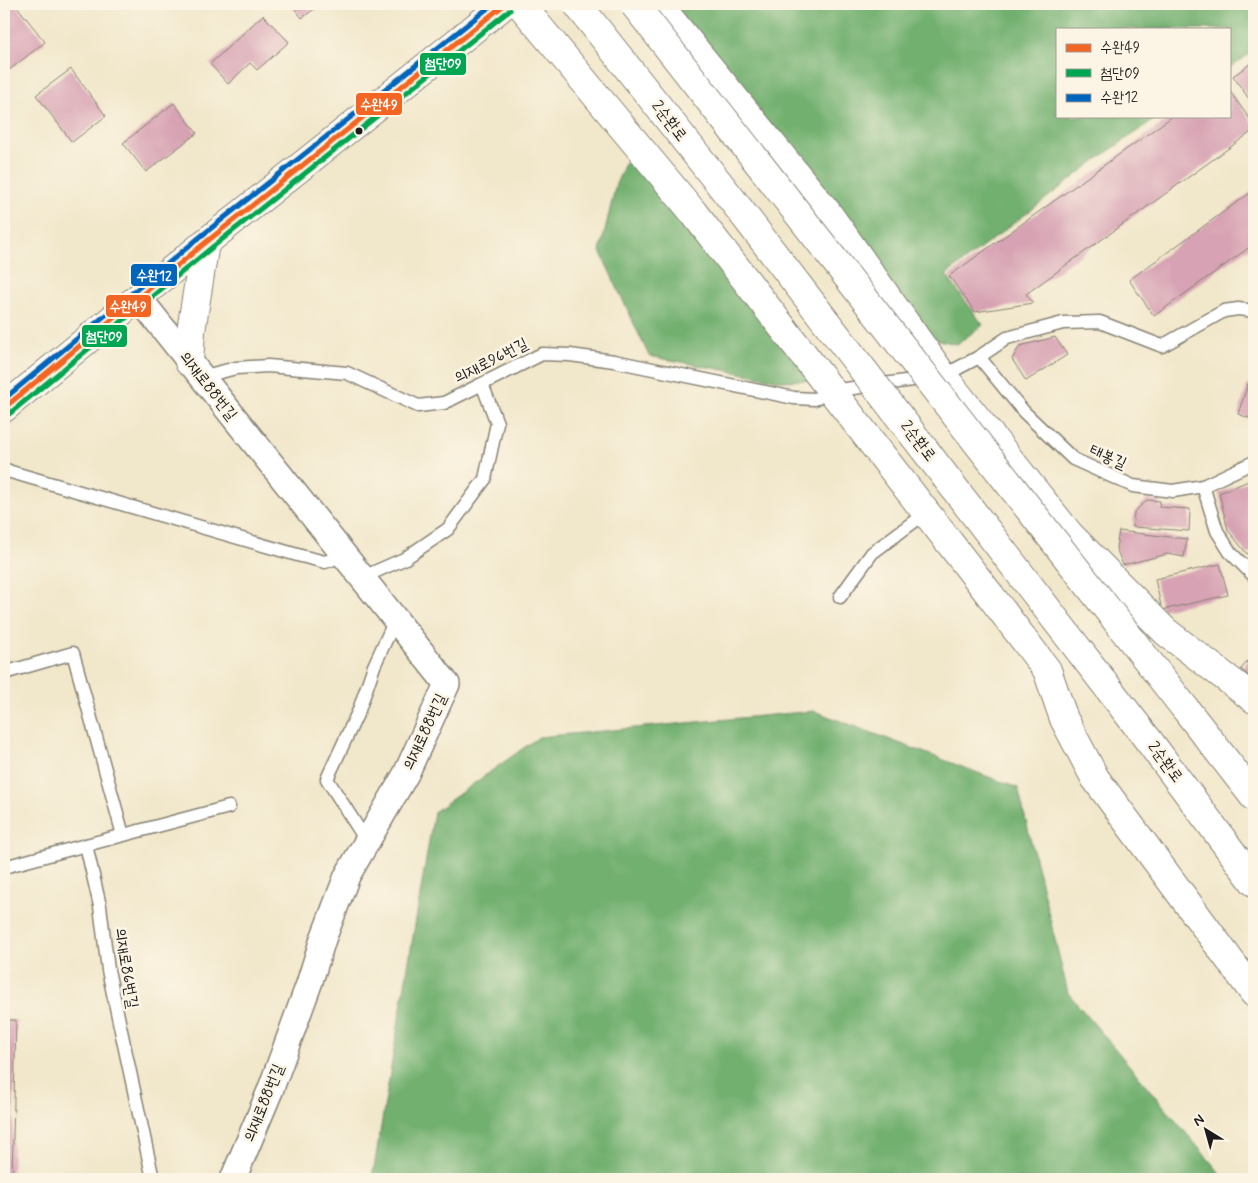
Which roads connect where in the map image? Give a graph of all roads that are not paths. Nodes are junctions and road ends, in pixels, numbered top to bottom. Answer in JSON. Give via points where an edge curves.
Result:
{"nodes":[{"id":1,"x":505,"y":4,"type":"edge"},
{"id":2,"x":520,"y":4,"type":"edge"},
{"id":3,"x":577,"y":4,"type":"edge"},
{"id":4,"x":634,"y":4,"type":"edge"},
{"id":5,"x":658,"y":4,"type":"edge"},
{"id":6,"x":205,"y":243,"type":"junction"},
{"id":7,"x":138,"y":297,"type":"junction"},
{"id":8,"x":1254,"y":311,"type":"edge"},
{"id":9,"x":979,"y":357,"type":"junction"},
{"id":10,"x":195,"y":369,"type":"junction"},
{"id":11,"x":943,"y":376,"type":"junction"},
{"id":12,"x":482,"y":384,"type":"junction"},
{"id":13,"x":826,"y":397,"type":"junction"},
{"id":14,"x":4,"y":408,"type":"edge"},
{"id":15,"x":1254,"y":462,"type":"edge"},
{"id":16,"x":874,"y":466,"type":"dead end"},
{"id":17,"x":4,"y":469,"type":"edge"},
{"id":18,"x":1203,"y":486,"type":"junction"},
{"id":19,"x":916,"y":520,"type":"junction"},
{"id":20,"x":943,"y":554,"type":"dead end"},
{"id":21,"x":345,"y":555,"type":"junction"},
{"id":22,"x":1254,"y":576,"type":"edge"},
{"id":23,"x":363,"y":577,"type":"junction"},
{"id":24,"x":840,"y":597,"type":"dead end"},
{"id":25,"x":396,"y":618,"type":"junction"},
{"id":26,"x":4,"y":673,"type":"edge"},
{"id":27,"x":1254,"y":699,"type":"edge"},
{"id":28,"x":1254,"y":797,"type":"edge"},
{"id":29,"x":229,"y":807,"type":"dead end"},
{"id":30,"x":123,"y":835,"type":"junction"},
{"id":31,"x":367,"y":842,"type":"junction"},
{"id":32,"x":86,"y":845,"type":"junction"},
{"id":33,"x":4,"y":867,"type":"edge"},
{"id":34,"x":1254,"y":882,"type":"edge"},
{"id":35,"x":1254,"y":993,"type":"edge"},
{"id":36,"x":154,"y":1179,"type":"edge"},
{"id":37,"x":233,"y":1179,"type":"edge"}],
"edges":[{"from":1,"to":6,"type":"main road"},
{"from":2,"to":13,"type":"main road","via":[[693,212]]},
{"from":3,"to":34,"type":"main road","name":"2순환로","bridge":true,"via":[[730,197]]},
{"from":4,"to":28,"type":"main road","bridge":true},
{"from":5,"to":11,"type":"main road","via":[[827,212]]},
{"from":6,"to":7,"type":"main road"},
{"from":6,"to":10,"type":"main road","via":[[191,331]]},
{"from":7,"to":10,"type":"street","name":"의재로88번길"},
{"from":7,"to":14,"type":"main road"},
{"from":8,"to":9,"type":"lane","via":[[1224,311],[1162,346],[1100,322],[1063,323],[1007,338]]},
{"from":9,"to":11,"type":"lane"},
{"from":9,"to":18,"type":"lane","name":"태봉길","via":[[1024,412],[1073,459],[1133,486],[1173,491]]},
{"from":10,"to":12,"type":"lane","name":"의재로96번길","via":[[268,366],[347,373],[418,406],[444,404]]},
{"from":10,"to":21,"type":"street","name":"의재로88번길"},
{"from":11,"to":13,"type":"lane","name":"의재로96번길"},
{"from":11,"to":27,"type":"main road","via":[[1069,534],[1166,632]]},
{"from":12,"to":13,"type":"lane","name":"의재로96번길","via":[[542,354],[570,355],[794,398]]},
{"from":12,"to":23,"type":"lane","via":[[497,423],[485,479],[448,529],[404,559]]},
{"from":13,"to":35,"type":"main road","via":[[1047,670],[1064,719],[1095,778]]},
{"from":15,"to":18,"type":"lane","name":"태봉길"},
{"from":16,"to":19,"type":"lane"},
{"from":17,"to":21,"type":"lane","via":[[301,556],[325,562]]},
{"from":18,"to":22,"type":"lane","via":[[1217,531],[1230,552]]},
{"from":19,"to":20,"type":"lane"},
{"from":19,"to":24,"type":"lane","via":[[872,553]]},
{"from":21,"to":23,"type":"street","name":"의재로88번길"},
{"from":23,"to":25,"type":"street","name":"의재로88번길"},
{"from":25,"to":31,"type":"lane","via":[[327,779]]},
{"from":25,"to":31,"type":"street","name":"의재로88번길","via":[[447,684],[406,774]]},
{"from":26,"to":30,"type":"lane","via":[[73,653]]},
{"from":29,"to":30,"type":"lane"},
{"from":30,"to":32,"type":"lane"},
{"from":31,"to":37,"type":"street","name":"의재로88번길","via":[[334,907],[270,1091]]},
{"from":32,"to":33,"type":"lane"},
{"from":32,"to":36,"type":"lane","name":"의재로86번길","via":[[100,906],[117,1017]]}]}
